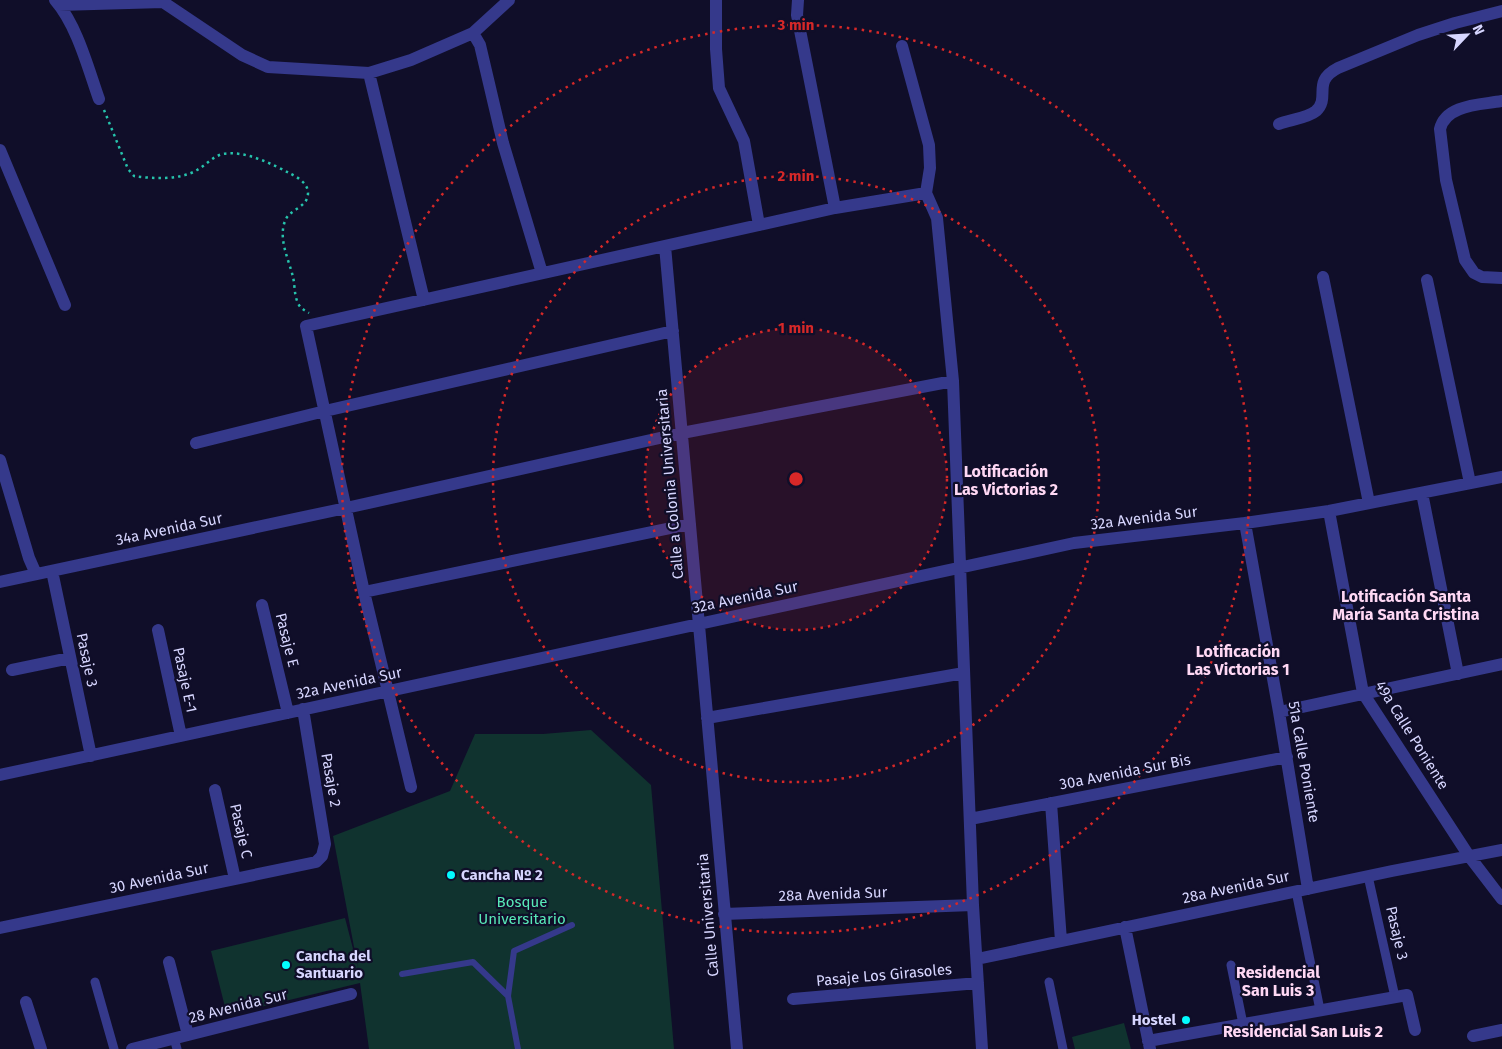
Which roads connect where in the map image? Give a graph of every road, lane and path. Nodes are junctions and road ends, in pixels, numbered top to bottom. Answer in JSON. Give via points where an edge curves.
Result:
{"nodes":[{"id":1,"x":509,"y":0,"type":"edge"},
{"id":2,"x":716,"y":0,"type":"edge"},
{"id":3,"x":798,"y":0,"type":"edge"},
{"id":4,"x":163,"y":1,"type":"edge"},
{"id":5,"x":57,"y":2,"type":"edge"},
{"id":6,"x":1502,"y":11,"type":"edge"},
{"id":7,"x":473,"y":33,"type":"junction"},
{"id":8,"x":902,"y":46,"type":"dead end"},
{"id":9,"x":369,"y":73,"type":"junction"},
{"id":10,"x":99,"y":99,"type":"joint"},
{"id":11,"x":1502,"y":101,"type":"edge"},
{"id":12,"x":1279,"y":124,"type":"dead end"},
{"id":13,"x":0,"y":150,"type":"edge"},
{"id":14,"x":926,"y":193,"type":"junction"},
{"id":15,"x":835,"y":208,"type":"junction"},
{"id":16,"x":759,"y":225,"type":"junction"},
{"id":17,"x":665,"y":246,"type":"junction"},
{"id":18,"x":542,"y":273,"type":"junction"},
{"id":19,"x":1323,"y":277,"type":"dead end"},
{"id":20,"x":1502,"y":278,"type":"edge"},
{"id":21,"x":1427,"y":280,"type":"dead end"},
{"id":22,"x":424,"y":300,"type":"junction"},
{"id":23,"x":65,"y":304,"type":"dead end"},
{"id":24,"x":328,"y":321,"type":"junction"},
{"id":25,"x":673,"y":332,"type":"junction"},
{"id":26,"x":953,"y":381,"type":"junction"},
{"id":27,"x":324,"y":411,"type":"junction"},
{"id":28,"x":682,"y":433,"type":"junction"},
{"id":29,"x":196,"y":443,"type":"dead end"},
{"id":30,"x":0,"y":460,"type":"edge"},
{"id":31,"x":1502,"y":477,"type":"edge"},
{"id":32,"x":1470,"y":484,"type":"junction"},
{"id":33,"x":1422,"y":493,"type":"junction"},
{"id":34,"x":1369,"y":503,"type":"junction"},
{"id":35,"x":346,"y":508,"type":"junction"},
{"id":36,"x":1329,"y":511,"type":"junction"},
{"id":37,"x":1245,"y":523,"type":"junction"},
{"id":38,"x":690,"y":524,"type":"junction"},
{"id":39,"x":960,"y":567,"type":"junction"},
{"id":40,"x":52,"y":571,"type":"junction"},
{"id":41,"x":36,"y":574,"type":"junction"},
{"id":42,"x":0,"y":582,"type":"edge"},
{"id":43,"x":364,"y":592,"type":"junction"},
{"id":44,"x":262,"y":605,"type":"dead end"},
{"id":45,"x":698,"y":624,"type":"junction"},
{"id":46,"x":158,"y":630,"type":"dead end"},
{"id":47,"x":70,"y":658,"type":"junction"},
{"id":48,"x":1502,"y":664,"type":"edge"},
{"id":49,"x":12,"y":670,"type":"dead end"},
{"id":50,"x":964,"y":673,"type":"junction"},
{"id":51,"x":1458,"y":674,"type":"junction"},
{"id":52,"x":389,"y":691,"type":"junction"},
{"id":53,"x":1364,"y":693,"type":"junction"},
{"id":54,"x":303,"y":709,"type":"junction"},
{"id":55,"x":1279,"y":712,"type":"junction"},
{"id":56,"x":288,"y":713,"type":"junction"},
{"id":57,"x":707,"y":718,"type":"junction"},
{"id":58,"x":180,"y":736,"type":"junction"},
{"id":59,"x":90,"y":756,"type":"junction"},
{"id":60,"x":1287,"y":757,"type":"junction"},
{"id":61,"x":0,"y":775,"type":"edge"},
{"id":62,"x":712,"y":778,"type":"joint"},
{"id":63,"x":412,"y":787,"type":"dead end"},
{"id":64,"x":215,"y":790,"type":"dead end"},
{"id":65,"x":1050,"y":803,"type":"junction"},
{"id":66,"x":970,"y":819,"type":"junction"},
{"id":67,"x":1502,"y":850,"type":"edge"},
{"id":68,"x":322,"y":856,"type":"joint"},
{"id":69,"x":1469,"y":856,"type":"junction"},
{"id":70,"x":1368,"y":876,"type":"junction"},
{"id":71,"x":235,"y":879,"type":"junction"},
{"id":72,"x":1302,"y":890,"type":"junction"},
{"id":73,"x":1502,"y":900,"type":"edge"},
{"id":74,"x":973,"y":905,"type":"junction"},
{"id":75,"x":724,"y":914,"type":"junction"},
{"id":76,"x":572,"y":925,"type":"dead end"},
{"id":77,"x":1125,"y":927,"type":"junction"},
{"id":78,"x":0,"y":928,"type":"edge"},
{"id":79,"x":1061,"y":941,"type":"junction"},
{"id":80,"x":977,"y":959,"type":"junction"},
{"id":81,"x":169,"y":962,"type":"dead end"},
{"id":82,"x":1231,"y":966,"type":"dead end"},
{"id":83,"x":402,"y":974,"type":"dead end"},
{"id":84,"x":95,"y":982,"type":"dead end"},
{"id":85,"x":1049,"y":982,"type":"dead end"},
{"id":86,"x":978,"y":983,"type":"junction"},
{"id":87,"x":351,"y":994,"type":"dead end"},
{"id":88,"x":508,"y":996,"type":"junction"},
{"id":89,"x":1395,"y":997,"type":"junction"},
{"id":90,"x":792,"y":998,"type":"dead end"},
{"id":91,"x":26,"y":1002,"type":"dead end"},
{"id":92,"x":1320,"y":1010,"type":"junction"},
{"id":93,"x":1243,"y":1024,"type":"junction"},
{"id":94,"x":1415,"y":1030,"type":"dead end"},
{"id":95,"x":1502,"y":1030,"type":"edge"},
{"id":96,"x":188,"y":1035,"type":"junction"},
{"id":97,"x":1473,"y":1036,"type":"dead end"},
{"id":98,"x":176,"y":1044,"type":"edge"},
{"id":99,"x":1149,"y":1045,"type":"edge"},
{"id":100,"x":41,"y":1049,"type":"edge"},
{"id":101,"x":114,"y":1049,"type":"edge"},
{"id":102,"x":132,"y":1049,"type":"edge"},
{"id":103,"x":518,"y":1049,"type":"edge"},
{"id":104,"x":736,"y":1049,"type":"edge"},
{"id":105,"x":982,"y":1049,"type":"edge"},
{"id":106,"x":1063,"y":1049,"type":"edge"}],
"edges":[{"from":1,"to":7,"type":"street"},
{"from":2,"to":16,"type":"street","via":[[719,88],[744,141]]},
{"from":3,"to":15,"type":"street","via":[[798,15]]},
{"from":4,"to":5,"type":"street"},
{"from":4,"to":9,"type":"street","via":[[242,55],[268,67]]},
{"from":5,"to":10,"type":"street","via":[[73,29]]},
{"from":6,"to":12,"type":"street","via":[[1418,35],[1338,68],[1324,79],[1317,110]]},
{"from":7,"to":9,"type":"street","via":[[411,60]]},
{"from":7,"to":18,"type":"street","via":[[480,45],[503,143]]},
{"from":8,"to":14,"type":"street","via":[[929,145]]},
{"from":9,"to":22,"type":"street"},
{"from":10,"to":24,"type":"path","via":[[128,170],[134,176],[188,175],[222,154],[232,154],[254,158],[294,175],[304,183],[307,199],[286,218],[283,239],[300,307]]},
{"from":11,"to":20,"type":"street","via":[[1459,109],[1448,114],[1440,129],[1446,180],[1465,260],[1474,273]]},
{"from":13,"to":23,"type":"street"},
{"from":14,"to":15,"type":"street"},
{"from":14,"to":26,"type":"street","via":[[937,218]]},
{"from":15,"to":16,"type":"street"},
{"from":16,"to":17,"type":"street"},
{"from":17,"to":18,"type":"street"},
{"from":17,"to":25,"type":"street","name":"Calle a Colonia Universitaria"},
{"from":18,"to":22,"type":"street"},
{"from":19,"to":34,"type":"street"},
{"from":21,"to":32,"type":"street"},
{"from":22,"to":24,"type":"street"},
{"from":24,"to":27,"type":"street","via":[[306,326]]},
{"from":25,"to":27,"type":"street"},
{"from":25,"to":28,"type":"street","name":"Calle a Colonia Universitaria"},
{"from":26,"to":28,"type":"street","name":"34a Avenida Sur"},
{"from":26,"to":39,"type":"street"},
{"from":27,"to":29,"type":"street"},
{"from":27,"to":35,"type":"street"},
{"from":28,"to":35,"type":"street","name":"34a Avenida Sur"},
{"from":28,"to":38,"type":"street","name":"Calle a Colonia Universitaria"},
{"from":30,"to":41,"type":"street"},
{"from":31,"to":32,"type":"street","name":"32a Avenida Sur"},
{"from":32,"to":33,"type":"street","name":"32a Avenida Sur"},
{"from":33,"to":34,"type":"street","name":"32a Avenida Sur"},
{"from":33,"to":51,"type":"street"},
{"from":34,"to":36,"type":"street","name":"32a Avenida Sur"},
{"from":35,"to":40,"type":"street","name":"34a Avenida Sur"},
{"from":35,"to":43,"type":"street"},
{"from":36,"to":37,"type":"street","name":"32a Avenida Sur"},
{"from":36,"to":53,"type":"street","name":"49a Calle Poniente"},
{"from":37,"to":39,"type":"street","name":"32a Avenida Sur","via":[[1074,543]]},
{"from":37,"to":55,"type":"street","name":"51a Calle Poniente"},
{"from":38,"to":43,"type":"street"},
{"from":38,"to":45,"type":"street","name":"Calle a Colonia Universitaria"},
{"from":39,"to":45,"type":"street","name":"32a Avenida Sur"},
{"from":39,"to":50,"type":"street"},
{"from":40,"to":41,"type":"street","name":"34a Avenida Sur"},
{"from":40,"to":47,"type":"street","name":"Pasaje 3"},
{"from":41,"to":42,"type":"street","name":"34a Avenida Sur"},
{"from":43,"to":52,"type":"street"},
{"from":44,"to":56,"type":"street","name":"Pasaje E"},
{"from":45,"to":52,"type":"street","name":"32a Avenida Sur"},
{"from":45,"to":57,"type":"street","name":"Calle a Colonia Universitaria"},
{"from":46,"to":58,"type":"street","name":"Pasaje E-1"},
{"from":47,"to":49,"type":"street"},
{"from":47,"to":59,"type":"street","name":"Pasaje 3"},
{"from":48,"to":51,"type":"street"},
{"from":50,"to":57,"type":"street"},
{"from":50,"to":66,"type":"street"},
{"from":51,"to":53,"type":"street"},
{"from":52,"to":54,"type":"street","name":"32a Avenida Sur"},
{"from":52,"to":63,"type":"street"},
{"from":53,"to":55,"type":"street"},
{"from":53,"to":69,"type":"street","name":"49a Calle Poniente"},
{"from":54,"to":56,"type":"street","name":"32a Avenida Sur"},
{"from":54,"to":68,"type":"street","name":"Pasaje 2","via":[[325,844]]},
{"from":55,"to":60,"type":"street","name":"51a Calle Poniente"},
{"from":56,"to":58,"type":"street","name":"32a Avenida Sur"},
{"from":57,"to":62,"type":"street","name":"Calle a Colonia Universitaria"},
{"from":58,"to":59,"type":"street","name":"32a Avenida Sur"},
{"from":59,"to":61,"type":"street","name":"32a Avenida Sur"},
{"from":60,"to":65,"type":"street","name":"30a Avenida Sur Bis"},
{"from":60,"to":72,"type":"street","name":"51a Calle Poniente"},
{"from":62,"to":75,"type":"street","name":"Calle Universitaria"},
{"from":64,"to":71,"type":"street","name":"Pasaje C"},
{"from":65,"to":66,"type":"street","name":"30a Avenida Sur Bis"},
{"from":65,"to":79,"type":"street"},
{"from":66,"to":74,"type":"street"},
{"from":67,"to":69,"type":"street","name":"28a Avenida Sur"},
{"from":68,"to":71,"type":"street","name":"30 Avenida Sur","via":[[309,864]]},
{"from":69,"to":70,"type":"street","name":"28a Avenida Sur"},
{"from":69,"to":73,"type":"street","name":"49a Calle Poniente"},
{"from":70,"to":72,"type":"street","name":"28a Avenida Sur"},
{"from":70,"to":89,"type":"street","name":"Pasaje 3"},
{"from":71,"to":78,"type":"street","name":"30 Avenida Sur"},
{"from":72,"to":77,"type":"street","name":"28a Avenida Sur"},
{"from":72,"to":92,"type":"street"},
{"from":74,"to":75,"type":"street","name":"28a Avenida Sur"},
{"from":74,"to":80,"type":"street"},
{"from":75,"to":104,"type":"street","name":"Calle Universitaria"},
{"from":76,"to":88,"type":"lane","via":[[514,951]]},
{"from":77,"to":79,"type":"street","name":"28a Avenida Sur"},
{"from":77,"to":99,"type":"street"},
{"from":79,"to":80,"type":"street","name":"28a Avenida Sur"},
{"from":80,"to":86,"type":"street"},
{"from":81,"to":96,"type":"street"},
{"from":82,"to":93,"type":"street"},
{"from":83,"to":88,"type":"lane","via":[[473,962]]},
{"from":84,"to":101,"type":"street"},
{"from":85,"to":106,"type":"street"},
{"from":86,"to":90,"type":"street","name":"Pasaje Los Girasoles"},
{"from":86,"to":105,"type":"street"},
{"from":87,"to":96,"type":"street","name":"28 Avenida Sur"},
{"from":88,"to":103,"type":"lane"},
{"from":89,"to":92,"type":"street"},
{"from":89,"to":94,"type":"street","via":[[1407,994]]},
{"from":91,"to":100,"type":"street"},
{"from":92,"to":93,"type":"street"},
{"from":93,"to":99,"type":"street"},
{"from":95,"to":97,"type":"street"},
{"from":96,"to":98,"type":"street","name":"28 Avenida Sur"},
{"from":98,"to":102,"type":"street","name":"28 Avenida Sur"}]}
